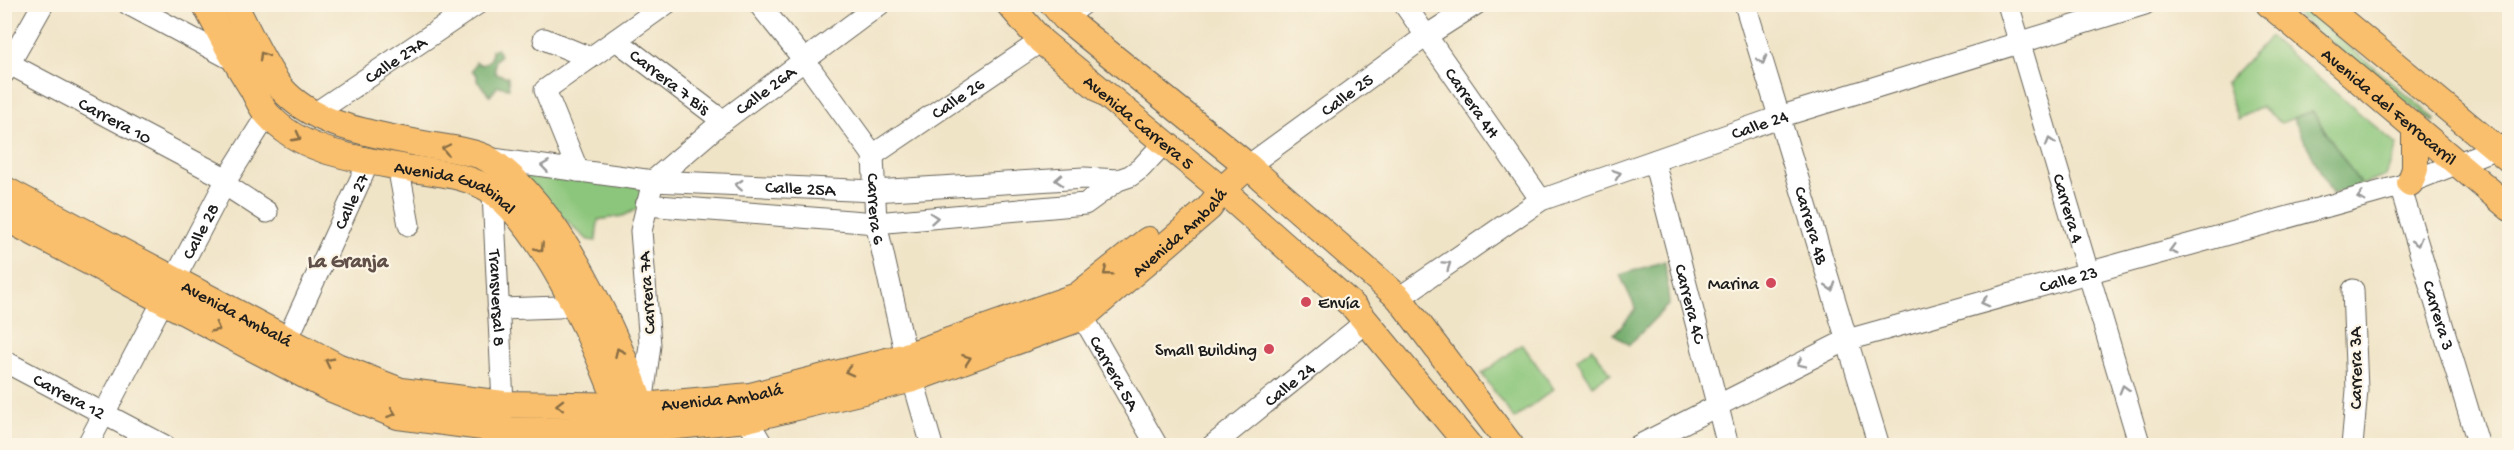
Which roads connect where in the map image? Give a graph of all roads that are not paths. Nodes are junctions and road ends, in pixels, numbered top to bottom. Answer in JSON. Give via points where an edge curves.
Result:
{"nodes":[{"id":1,"x":43,"y":4,"type":"edge"},
{"id":2,"x":128,"y":4,"type":"edge"},
{"id":3,"x":205,"y":4,"type":"edge"},
{"id":4,"x":234,"y":4,"type":"edge"},
{"id":5,"x":666,"y":4,"type":"edge"},
{"id":6,"x":759,"y":4,"type":"edge"},
{"id":7,"x":880,"y":4,"type":"edge"},
{"id":8,"x":1010,"y":4,"type":"edge"},
{"id":9,"x":1404,"y":4,"type":"edge"},
{"id":10,"x":1476,"y":4,"type":"edge"},
{"id":11,"x":1745,"y":4,"type":"edge"},
{"id":12,"x":2008,"y":4,"type":"edge"},
{"id":13,"x":2145,"y":4,"type":"edge"},
{"id":14,"x":2268,"y":4,"type":"edge"},
{"id":15,"x":2322,"y":4,"type":"edge"},
{"id":16,"x":467,"y":6,"type":"edge"},
{"id":17,"x":1067,"y":9,"type":"edge"},
{"id":18,"x":1426,"y":36,"type":"junction"},
{"id":19,"x":544,"y":39,"type":"dead end"},
{"id":20,"x":616,"y":40,"type":"junction"},
{"id":21,"x":1041,"y":41,"type":"junction"},
{"id":22,"x":2020,"y":44,"type":"junction"},
{"id":23,"x":590,"y":58,"type":"junction"},
{"id":24,"x":804,"y":60,"type":"junction"},
{"id":25,"x":237,"y":62,"type":"junction"},
{"id":26,"x":6,"y":66,"type":"edge"},
{"id":27,"x":314,"y":114,"type":"junction"},
{"id":28,"x":267,"y":115,"type":"junction"},
{"id":29,"x":1779,"y":117,"type":"junction"},
{"id":30,"x":723,"y":122,"type":"junction"},
{"id":31,"x":2415,"y":130,"type":"junction"},
{"id":32,"x":1164,"y":143,"type":"junction"},
{"id":33,"x":2504,"y":151,"type":"edge"},
{"id":34,"x":873,"y":155,"type":"junction"},
{"id":35,"x":486,"y":158,"type":"junction"},
{"id":36,"x":369,"y":161,"type":"junction"},
{"id":37,"x":1654,"y":161,"type":"junction"},
{"id":38,"x":2456,"y":165,"type":"junction"},
{"id":39,"x":398,"y":166,"type":"junction"},
{"id":40,"x":1248,"y":166,"type":"junction"},
{"id":41,"x":578,"y":171,"type":"junction"},
{"id":42,"x":1118,"y":180,"type":"junction"},
{"id":43,"x":653,"y":181,"type":"junction"},
{"id":44,"x":226,"y":182,"type":"junction"},
{"id":45,"x":2405,"y":184,"type":"junction"},
{"id":46,"x":4,"y":189,"type":"edge"},
{"id":47,"x":1222,"y":190,"type":"junction"},
{"id":48,"x":874,"y":191,"type":"junction"},
{"id":49,"x":493,"y":193,"type":"junction"},
{"id":50,"x":1541,"y":200,"type":"junction"},
{"id":51,"x":646,"y":206,"type":"junction"},
{"id":52,"x":2510,"y":208,"type":"edge"},
{"id":53,"x":267,"y":212,"type":"dead end"},
{"id":54,"x":4,"y":217,"type":"edge"},
{"id":55,"x":876,"y":223,"type":"junction"},
{"id":56,"x":409,"y":225,"type":"dead end"},
{"id":57,"x":2090,"y":273,"type":"junction"},
{"id":58,"x":170,"y":290,"type":"junction"},
{"id":59,"x":2353,"y":290,"type":"dead end"},
{"id":60,"x":1399,"y":298,"type":"junction"},
{"id":61,"x":1080,"y":306,"type":"junction"},
{"id":62,"x":560,"y":307,"type":"dead end"},
{"id":63,"x":498,"y":309,"type":"junction"},
{"id":64,"x":1367,"y":321,"type":"junction"},
{"id":65,"x":286,"y":340,"type":"junction"},
{"id":66,"x":1847,"y":340,"type":"junction"},
{"id":67,"x":4,"y":361,"type":"edge"},
{"id":68,"x":909,"y":368,"type":"junction"},
{"id":69,"x":1717,"y":403,"type":"junction"},
{"id":70,"x":502,"y":404,"type":"junction"},
{"id":71,"x":630,"y":406,"type":"junction"},
{"id":72,"x":103,"y":413,"type":"junction"},
{"id":73,"x":747,"y":419,"type":"junction"},
{"id":74,"x":505,"y":438,"type":"edge"},
{"id":75,"x":640,"y":438,"type":"edge"},
{"id":76,"x":2471,"y":444,"type":"edge"},
{"id":77,"x":87,"y":446,"type":"edge"},
{"id":78,"x":165,"y":446,"type":"edge"},
{"id":79,"x":763,"y":446,"type":"edge"},
{"id":80,"x":932,"y":446,"type":"edge"},
{"id":81,"x":1157,"y":446,"type":"edge"},
{"id":82,"x":1212,"y":446,"type":"edge"},
{"id":83,"x":1469,"y":446,"type":"edge"},
{"id":84,"x":1511,"y":446,"type":"edge"},
{"id":85,"x":1638,"y":446,"type":"edge"},
{"id":86,"x":1728,"y":446,"type":"edge"},
{"id":87,"x":1879,"y":446,"type":"edge"},
{"id":88,"x":2140,"y":446,"type":"edge"},
{"id":89,"x":2352,"y":446,"type":"edge"}],
"edges":[{"from":1,"to":26,"type":"street"},
{"from":2,"to":25,"type":"street"},
{"from":3,"to":25,"type":"main road","name":"Avenida Guabinal"},
{"from":27,"to":4,"type":"main road","name":"Avenida Guabinal","one_way":true,"via":[[281,88]]},
{"from":5,"to":20,"type":"street"},
{"from":6,"to":24,"type":"street","name":"Carrera 6"},
{"from":7,"to":24,"type":"street","name":"Calle 26A"},
{"from":8,"to":21,"type":"main road","name":"Avenida Carrera 5"},
{"from":9,"to":18,"type":"street","name":"Carrera 4H"},
{"from":10,"to":18,"type":"street","name":"Calle 25"},
{"from":11,"to":29,"type":"street","name":"Carrera 4B","one_way":true},
{"from":12,"to":22,"type":"street","name":"Carrera 4"},
{"from":13,"to":22,"type":"street","name":"Calle 24"},
{"from":14,"to":31,"type":"main road","name":"Avenida del Ferrocarril"},
{"from":15,"to":33,"type":"main road"},
{"from":16,"to":27,"type":"street","name":"Calle 27A"},
{"from":17,"to":40,"type":"main road","name":"Avenida Carrera 5"},
{"from":18,"to":40,"type":"street","name":"Calle 25"},
{"from":18,"to":50,"type":"street","name":"Carrera 4H"},
{"from":19,"to":23,"type":"street"},
{"from":20,"to":23,"type":"street"},
{"from":20,"to":30,"type":"street","name":"Carrera 7 Bis"},
{"from":21,"to":32,"type":"main road","name":"Avenida Carrera 5"},
{"from":21,"to":34,"type":"street","name":"Calle 26"},
{"from":22,"to":29,"type":"street","name":"Calle 24"},
{"from":57,"to":22,"type":"street","name":"Carrera 4","one_way":true},
{"from":23,"to":41,"type":"street","via":[[545,90]]},
{"from":24,"to":30,"type":"street","name":"Calle 26A"},
{"from":24,"to":34,"type":"street","name":"Carrera 6"},
{"from":25,"to":28,"type":"main road","name":"Avenida Guabinal"},
{"from":26,"to":44,"type":"street","name":"Carrera 10"},
{"from":35,"to":27,"type":"main road","name":"Avenida Guabinal","one_way":true,"via":[[354,130]]},
{"from":28,"to":36,"type":"main road","name":"Avenida Guabinal","one_way":true,"via":[[290,135],[316,147]]},
{"from":28,"to":44,"type":"street","name":"Calle 28"},
{"from":29,"to":37,"type":"street","name":"Calle 24"},
{"from":29,"to":66,"type":"street","name":"Carrera 4B","one_way":true},
{"from":30,"to":43,"type":"street","name":"Calle 26A"},
{"from":31,"to":38,"type":"main road","name":"Avenida del Ferrocarril"},
{"from":31,"to":45,"type":"main road","via":[[2415,169]]},
{"from":32,"to":42,"type":"street","name":"Calle 25A","via":[[1141,168]]},
{"from":32,"to":47,"type":"main road","name":"Avenida Carrera 5"},
{"from":33,"to":38,"type":"street","name":"Calle 23"},
{"from":34,"to":48,"type":"street","name":"Carrera 6"},
{"from":41,"to":35,"type":"street","name":"Calle 25A","one_way":true},
{"from":71,"to":35,"type":"main road","name":"Avenida Guabinal","one_way":true,"via":[[595,302],[542,209]]},
{"from":36,"to":39,"type":"main road","name":"Avenida Guabinal"},
{"from":36,"to":65,"type":"street","name":"Calle 27"},
{"from":50,"to":37,"type":"street","name":"Calle 24","one_way":true},
{"from":37,"to":69,"type":"street","name":"Carrera 4C"},
{"from":38,"to":45,"type":"street","name":"Calle 23"},
{"from":38,"to":52,"type":"main road","name":"Avenida del Ferrocarril"},
{"from":39,"to":49,"type":"main road","name":"Avenida Guabinal","via":[[468,179]]},
{"from":39,"to":56,"type":"street"},
{"from":40,"to":47,"type":"main road","name":"Calle 25"},
{"from":40,"to":60,"type":"main road","name":"Avenida Carrera 5"},
{"from":41,"to":43,"type":"street","name":"Calle 25A"},
{"from":42,"to":48,"type":"street","name":"Calle 25A","one_way":true,"via":[[1084,178]]},
{"from":55,"to":42,"type":"street","name":"Calle 25A","one_way":true,"via":[[1085,204]]},
{"from":48,"to":43,"type":"street","name":"Calle 25A","one_way":true},
{"from":43,"to":51,"type":"street","name":"Carrera 7A"},
{"from":44,"to":53,"type":"street","name":"Carrera 10"},
{"from":44,"to":58,"type":"street","name":"Calle 28"},
{"from":45,"to":57,"type":"street","name":"Calle 23","one_way":true},
{"from":45,"to":76,"type":"street","name":"Carrera 3","one_way":true},
{"from":46,"to":58,"type":"main road","name":"Avenida Ambalá"},
{"from":47,"to":61,"type":"main road","name":"Avenida Ambalá","via":[[1200,199]]},
{"from":47,"to":64,"type":"main road","name":"Avenida Carrera 5"},
{"from":48,"to":55,"type":"street","name":"Carrera 6"},
{"from":49,"to":63,"type":"street","name":"Transversal 8"},
{"from":49,"to":71,"type":"main road","name":"Avenida Guabinal","one_way":true,"via":[[519,219],[558,275],[601,363]]},
{"from":60,"to":50,"type":"street","name":"Calle 24","one_way":true},
{"from":51,"to":55,"type":"street","name":"Calle 25A"},
{"from":51,"to":71,"type":"street","name":"Carrera 7A","via":[[641,231],[650,345]]},
{"from":54,"to":58,"type":"main road","name":"Avenida Ambalá"},
{"from":55,"to":68,"type":"street","name":"Carrera 6"},
{"from":57,"to":66,"type":"street","name":"Calle 23","one_way":true},
{"from":88,"to":57,"type":"street","name":"Carrera 4","one_way":true},
{"from":58,"to":65,"type":"main road","name":"Avenida Ambalá"},
{"from":58,"to":72,"type":"street","name":"Calle 28"},
{"from":58,"to":74,"type":"main road","name":"Avenida Ambalá","one_way":true,"via":[[327,387],[398,416]]},
{"from":59,"to":89,"type":"street","name":"Carrera 3A","via":[[2357,390]]},
{"from":60,"to":84,"type":"main road","name":"Avenida Carrera 5"},
{"from":61,"to":68,"type":"main road","name":"Avenida Ambalá"},
{"from":61,"to":81,"type":"street","name":"Carrera 5A"},
{"from":62,"to":63,"type":"street"},
{"from":63,"to":70,"type":"street","name":"Transversal 8"},
{"from":64,"to":82,"type":"street","name":"Calle 24"},
{"from":64,"to":83,"type":"main road","name":"Avenida Carrera 5"},
{"from":70,"to":65,"type":"main road","name":"Avenida Ambalá","one_way":true,"via":[[401,391],[337,366]]},
{"from":66,"to":69,"type":"street","name":"Calle 23","one_way":true},
{"from":66,"to":87,"type":"street","name":"Carrera 4B"},
{"from":67,"to":72,"type":"street","name":"Carrera 12"},
{"from":68,"to":71,"type":"main road","name":"Avenida Ambalá","one_way":true,"via":[[750,396]]},
{"from":68,"to":73,"type":"main road","name":"Avenida Ambalá"},
{"from":68,"to":80,"type":"street","name":"Carrera 6"},
{"from":69,"to":85,"type":"street","name":"Calle 23"},
{"from":69,"to":86,"type":"street","name":"Carrera 4C"},
{"from":71,"to":70,"type":"main road","name":"Avenida Ambalá","one_way":true},
{"from":71,"to":75,"type":"main road","name":"Avenida Guabinal"},
{"from":72,"to":77,"type":"street","name":"Calle 28"},
{"from":72,"to":78,"type":"street","name":"Carrera 12"},
{"from":73,"to":75,"type":"main road","name":"Avenida Ambalá"},
{"from":73,"to":79,"type":"street"},
{"from":74,"to":75,"type":"main road","name":"Avenida Ambalá"}]}
